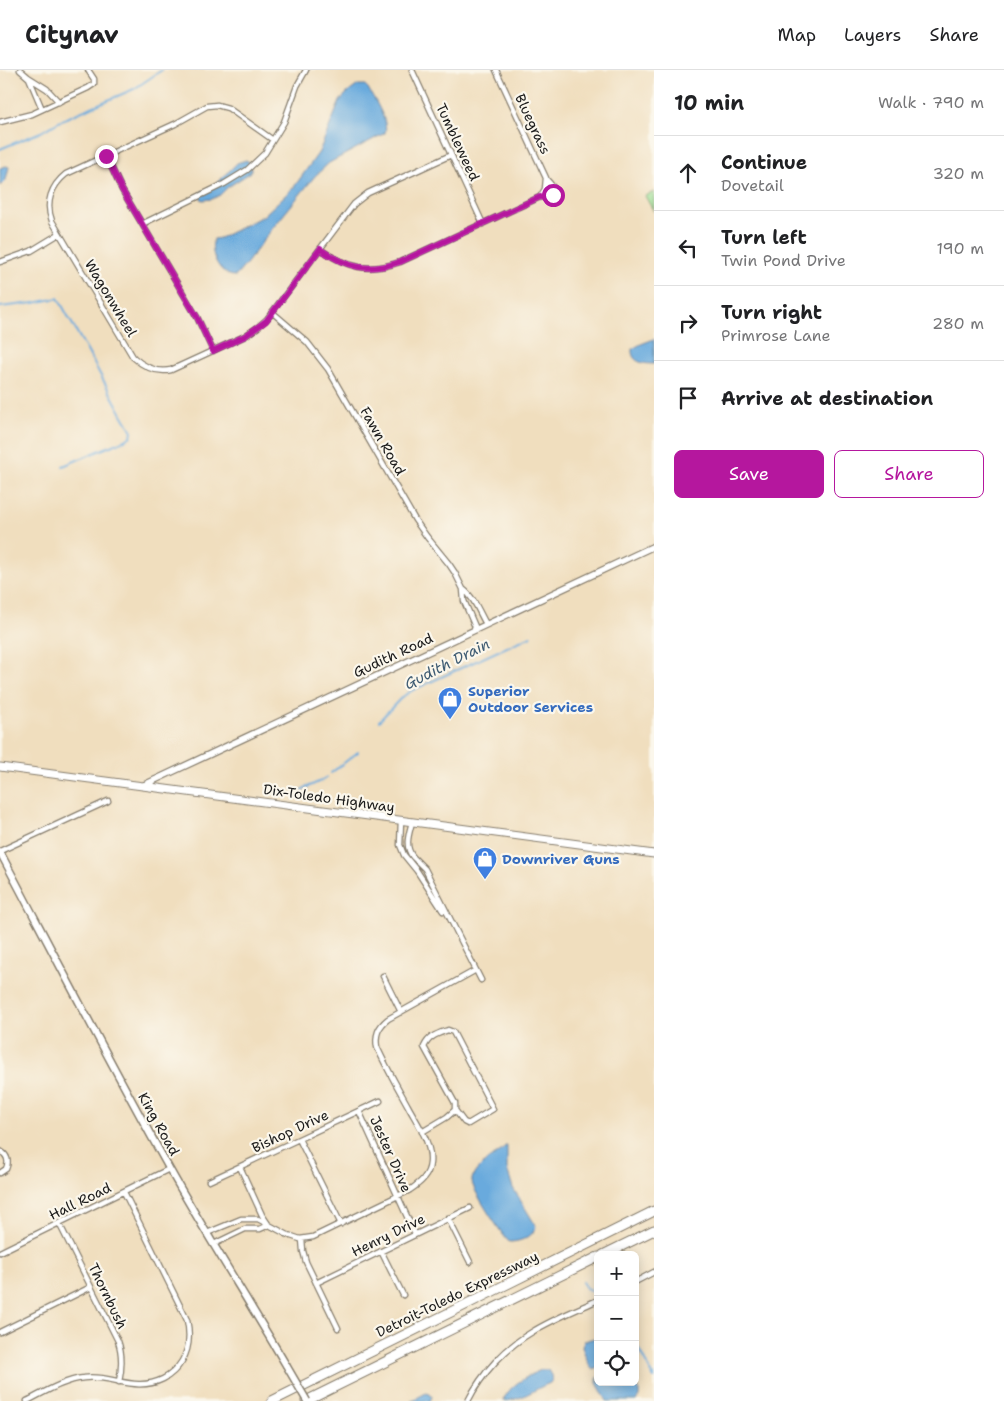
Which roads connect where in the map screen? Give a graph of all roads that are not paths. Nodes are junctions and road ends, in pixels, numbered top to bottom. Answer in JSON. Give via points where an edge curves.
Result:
{"nodes":[{"id":1,"x":20,"y":70,"type":"edge"},
{"id":2,"x":88,"y":70,"type":"edge"},
{"id":3,"x":412,"y":70,"type":"edge"},
{"id":4,"x":496,"y":70,"type":"edge"},
{"id":5,"x":304,"y":71,"type":"edge"},
{"id":6,"x":28,"y":77,"type":"junction"},
{"id":7,"x":59,"y":102,"type":"junction"},
{"id":8,"x":42,"y":109,"type":"junction"},
{"id":9,"x":0,"y":122,"type":"edge"},
{"id":10,"x":273,"y":140,"type":"junction"},
{"id":11,"x":451,"y":155,"type":"junction"},
{"id":12,"x":106,"y":156,"type":"junction"},
{"id":13,"x":546,"y":178,"type":"junction"},
{"id":14,"x":540,"y":197,"type":"junction"},
{"id":15,"x":142,"y":224,"type":"junction"},
{"id":16,"x":483,"y":224,"type":"junction"},
{"id":17,"x":60,"y":234,"type":"junction"},
{"id":18,"x":320,"y":249,"type":"junction"},
{"id":19,"x":0,"y":262,"type":"edge"},
{"id":20,"x":272,"y":312,"type":"junction"},
{"id":21,"x":213,"y":351,"type":"junction"},
{"id":22,"x":654,"y":546,"type":"edge"},
{"id":23,"x":463,"y":589,"type":"junction"},
{"id":24,"x":486,"y":624,"type":"junction"},
{"id":25,"x":476,"y":629,"type":"junction"},
{"id":26,"x":0,"y":767,"type":"edge"},
{"id":27,"x":142,"y":786,"type":"junction"},
{"id":28,"x":108,"y":801,"type":"dead end"},
{"id":29,"x":401,"y":820,"type":"junction"},
{"id":30,"x":412,"y":822,"type":"junction"},
{"id":31,"x":0,"y":852,"type":"edge"},
{"id":32,"x":654,"y":854,"type":"edge"},
{"id":33,"x":423,"y":866,"type":"junction"},
{"id":34,"x":417,"y":871,"type":"junction"},
{"id":35,"x":434,"y":886,"type":"junction"},
{"id":36,"x":428,"y":889,"type":"junction"},
{"id":37,"x":450,"y":921,"type":"junction"},
{"id":38,"x":476,"y":970,"type":"junction"},
{"id":39,"x":383,"y":976,"type":"dead end"},
{"id":40,"x":481,"y":980,"type":"dead end"},
{"id":41,"x":401,"y":1012,"type":"junction"},
{"id":42,"x":380,"y":1101,"type":"dead end"},
{"id":43,"x":455,"y":1110,"type":"junction"},
{"id":44,"x":359,"y":1111,"type":"junction"},
{"id":45,"x":422,"y":1132,"type":"junction"},
{"id":46,"x":299,"y":1139,"type":"junction"},
{"id":47,"x":0,"y":1151,"type":"edge"},
{"id":48,"x":240,"y":1167,"type":"junction"},
{"id":49,"x":169,"y":1169,"type":"junction"},
{"id":50,"x":0,"y":1173,"type":"edge"},
{"id":51,"x":209,"y":1181,"type":"dead end"},
{"id":52,"x":124,"y":1192,"type":"junction"},
{"id":53,"x":398,"y":1196,"type":"junction"},
{"id":54,"x":470,"y":1208,"type":"dead end"},
{"id":55,"x":654,"y":1211,"type":"edge"},
{"id":56,"x":448,"y":1218,"type":"junction"},
{"id":57,"x":60,"y":1223,"type":"junction"},
{"id":58,"x":341,"y":1224,"type":"junction"},
{"id":59,"x":269,"y":1225,"type":"junction"},
{"id":60,"x":654,"y":1230,"type":"edge"},
{"id":61,"x":207,"y":1233,"type":"junction"},
{"id":62,"x":416,"y":1234,"type":"junction"},
{"id":63,"x":302,"y":1239,"type":"junction"},
{"id":64,"x":214,"y":1244,"type":"junction"},
{"id":65,"x":381,"y":1251,"type":"junction"},
{"id":66,"x":611,"y":1251,"type":"edge"},
{"id":67,"x":0,"y":1252,"type":"edge"},
{"id":68,"x":594,"y":1259,"type":"edge"},
{"id":69,"x":470,"y":1262,"type":"dead end"},
{"id":70,"x":654,"y":1272,"type":"edge"},
{"id":71,"x":639,"y":1280,"type":"edge"},
{"id":72,"x":316,"y":1282,"type":"junction"},
{"id":73,"x":91,"y":1287,"type":"junction"},
{"id":74,"x":403,"y":1295,"type":"dead end"},
{"id":75,"x":594,"y":1302,"type":"edge"},
{"id":76,"x":338,"y":1328,"type":"dead end"},
{"id":77,"x":0,"y":1332,"type":"edge"},
{"id":78,"x":119,"y":1382,"type":"junction"},
{"id":79,"x":27,"y":1401,"type":"edge"},
{"id":80,"x":272,"y":1401,"type":"edge"},
{"id":81,"x":307,"y":1401,"type":"edge"},
{"id":82,"x":468,"y":1401,"type":"edge"}],
"edges":[{"from":1,"to":6,"type":"street"},
{"from":2,"to":7,"type":"street","via":[[94,84]]},
{"from":3,"to":11,"type":"street","name":"Tumbleweed"},
{"from":4,"to":13,"type":"street","name":"Bluegrass"},
{"from":5,"to":10,"type":"street","via":[[284,122]]},
{"from":6,"to":7,"type":"street","via":[[47,89]]},
{"from":6,"to":8,"type":"street"},
{"from":7,"to":8,"type":"street"},
{"from":8,"to":9,"type":"street"},
{"from":10,"to":12,"type":"street","via":[[228,108],[213,105]]},
{"from":10,"to":15,"type":"street","via":[[248,170]]},
{"from":11,"to":16,"type":"street","name":"Tumbleweed"},
{"from":11,"to":18,"type":"street","via":[[363,197],[349,209]]},
{"from":12,"to":15,"type":"street"},
{"from":12,"to":17,"type":"street","name":"Wagonwheel","via":[[66,174],[52,190],[50,216]]},
{"from":13,"to":14,"type":"street"},
{"from":13,"to":14,"type":"street","via":[[553,186],[553,195]]},
{"from":14,"to":16,"type":"street"},
{"from":15,"to":21,"type":"street","via":[[197,317]]},
{"from":16,"to":18,"type":"street","via":[[400,262],[379,268],[351,266]]},
{"from":17,"to":19,"type":"street","via":[[24,254]]},
{"from":17,"to":21,"type":"street","name":"Wagonwheel","via":[[133,357],[146,367],[160,372],[171,370]]},
{"from":18,"to":20,"type":"street"},
{"from":20,"to":21,"type":"street","via":[[252,332]]},
{"from":20,"to":23,"type":"street","name":"Fawn Road","via":[[307,342],[328,368],[415,520],[449,564]]},
{"from":22,"to":24,"type":"street","name":"Gudith Road"},
{"from":23,"to":24,"type":"street","name":"Fawn Road","via":[[474,601]]},
{"from":23,"to":25,"type":"street","name":"Fawn Road","via":[[464,601]]},
{"from":24,"to":25,"type":"street","name":"Gudith Road"},
{"from":25,"to":27,"type":"street","name":"Gudith Road"},
{"from":26,"to":27,"type":"main road","name":"Dix-Toledo Highway"},
{"from":27,"to":29,"type":"main road","name":"Dix-Toledo Highway"},
{"from":28,"to":31,"type":"street"},
{"from":29,"to":30,"type":"main road","name":"Dix-Toledo Highway"},
{"from":29,"to":34,"type":"street","via":[[400,844]]},
{"from":30,"to":32,"type":"main road","name":"Dix-Toledo Highway"},
{"from":30,"to":33,"type":"street","via":[[408,848]]},
{"from":31,"to":49,"type":"main road","name":"King Road"},
{"from":33,"to":34,"type":"street"},
{"from":33,"to":35,"type":"street"},
{"from":34,"to":36,"type":"street"},
{"from":35,"to":36,"type":"street"},
{"from":35,"to":37,"type":"street"},
{"from":36,"to":37,"type":"street"},
{"from":37,"to":38,"type":"street"},
{"from":38,"to":40,"type":"street"},
{"from":38,"to":41,"type":"street"},
{"from":39,"to":41,"type":"street"},
{"from":41,"to":45,"type":"street","via":[[379,1028],[377,1047]]},
{"from":42,"to":44,"type":"street","name":"Bishop Drive"},
{"from":43,"to":43,"type":"street","via":[[455,1103],[424,1047],[434,1035],[448,1030],[453,1032],[493,1109],[468,1124]]},
{"from":43,"to":45,"type":"street"},
{"from":44,"to":46,"type":"street","name":"Bishop Drive"},
{"from":44,"to":53,"type":"street","name":"Jester Drive"},
{"from":45,"to":53,"type":"street","via":[[430,1154],[426,1176],[418,1185]]},
{"from":46,"to":48,"type":"street","name":"Bishop Drive"},
{"from":46,"to":58,"type":"street"},
{"from":47,"to":50,"type":"street","via":[[8,1160],[6,1169]]},
{"from":48,"to":51,"type":"street","name":"Bishop Drive"},
{"from":48,"to":59,"type":"street"},
{"from":49,"to":52,"type":"street","name":"Hall Road"},
{"from":49,"to":61,"type":"main road","name":"King Road"},
{"from":52,"to":57,"type":"street","name":"Hall Road"},
{"from":52,"to":78,"type":"street","via":[[187,1320],[189,1342],[181,1362],[170,1375],[157,1382],[139,1385]]},
{"from":53,"to":58,"type":"street"},
{"from":53,"to":62,"type":"street","name":"Jester Drive"},
{"from":54,"to":56,"type":"street","name":"Henry Drive"},
{"from":55,"to":80,"type":"highway","name":"Detroit-Toledo Expressway"},
{"from":56,"to":62,"type":"street","name":"Henry Drive"},
{"from":56,"to":69,"type":"street"},
{"from":57,"to":67,"type":"street","name":"Hall Road"},
{"from":57,"to":73,"type":"street","name":"Thornbush"},
{"from":58,"to":63,"type":"street"},
{"from":59,"to":61,"type":"street","via":[[258,1219],[241,1219]]},
{"from":59,"to":63,"type":"street"},
{"from":59,"to":64,"type":"street","via":[[245,1229]]},
{"from":60,"to":66,"type":"highway"},
{"from":61,"to":64,"type":"main road","name":"King Road"},
{"from":62,"to":65,"type":"street","name":"Henry Drive"},
{"from":63,"to":72,"type":"street","via":[[306,1262]]},
{"from":64,"to":81,"type":"main road","name":"King Road","bridge":true},
{"from":65,"to":72,"type":"street","name":"Henry Drive"},
{"from":65,"to":74,"type":"street"},
{"from":68,"to":81,"type":"highway","name":"Detroit-Toledo Expressway"},
{"from":70,"to":71,"type":"street"},
{"from":72,"to":76,"type":"street"},
{"from":73,"to":77,"type":"street"},
{"from":73,"to":78,"type":"street","name":"Thornbush","via":[[120,1348]]},
{"from":75,"to":82,"type":"street","via":[[532,1332],[508,1350],[484,1374]]},
{"from":78,"to":79,"type":"street","via":[[98,1377],[77,1379]]}]}
